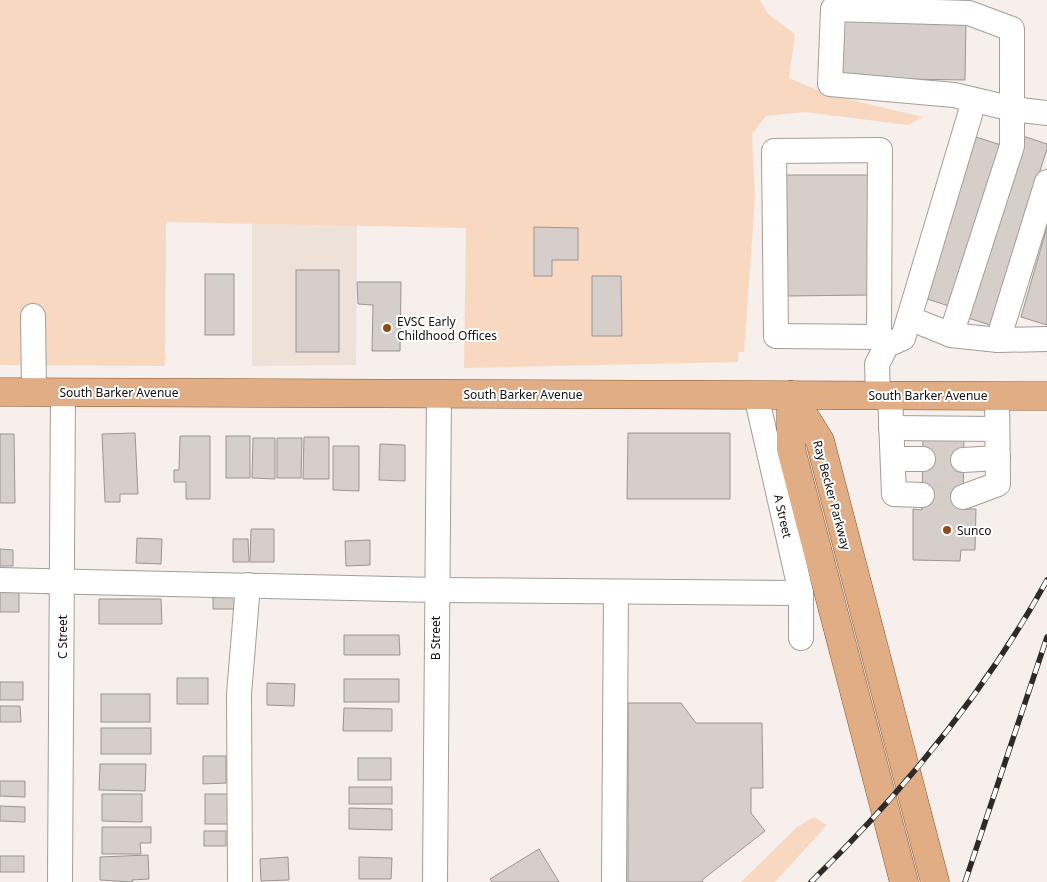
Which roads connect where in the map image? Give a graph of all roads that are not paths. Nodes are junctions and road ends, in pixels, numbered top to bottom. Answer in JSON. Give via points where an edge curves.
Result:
{"nodes":[{"id":1,"x":974,"y":101,"type":"junction"},
{"id":2,"x":1012,"y":110,"type":"junction"},
{"id":3,"x":1047,"y":113,"type":"edge"},
{"id":4,"x":1047,"y":182,"type":"edge"},
{"id":5,"x":33,"y":316,"type":"dead end"},
{"id":6,"x":908,"y":318,"type":"junction"},
{"id":7,"x":951,"y":335,"type":"junction"},
{"id":8,"x":1047,"y":339,"type":"edge"},
{"id":9,"x":998,"y":340,"type":"junction"},
{"id":10,"x":883,"y":341,"type":"junction"},
{"id":11,"x":0,"y":392,"type":"edge"},
{"id":12,"x":34,"y":392,"type":"junction"},
{"id":13,"x":63,"y":392,"type":"junction"},
{"id":14,"x":438,"y":394,"type":"junction"},
{"id":15,"x":756,"y":395,"type":"junction"},
{"id":16,"x":791,"y":395,"type":"junction"},
{"id":17,"x":884,"y":395,"type":"junction"},
{"id":18,"x":996,"y":396,"type":"junction"},
{"id":19,"x":1047,"y":396,"type":"edge"},
{"id":20,"x":891,"y":428,"type":"junction"},
{"id":21,"x":997,"y":429,"type":"junction"},
{"id":22,"x":998,"y":458,"type":"junction"},
{"id":23,"x":892,"y":459,"type":"junction"},
{"id":24,"x":922,"y":459,"type":"tunnel mouth"},
{"id":25,"x":963,"y":460,"type":"tunnel mouth"},
{"id":26,"x":922,"y":495,"type":"tunnel mouth"},
{"id":27,"x":963,"y":497,"type":"tunnel mouth"},
{"id":28,"x":0,"y":580,"type":"edge"},
{"id":29,"x":62,"y":580,"type":"junction"},
{"id":30,"x":248,"y":585,"type":"junction"},
{"id":31,"x":435,"y":590,"type":"junction"},
{"id":32,"x":616,"y":592,"type":"junction"},
{"id":33,"x":801,"y":593,"type":"junction"},
{"id":34,"x":801,"y":638,"type":"dead end"},
{"id":35,"x":60,"y":882,"type":"edge"},
{"id":36,"x":240,"y":882,"type":"edge"},
{"id":37,"x":435,"y":882,"type":"edge"},
{"id":38,"x":614,"y":882,"type":"edge"},
{"id":39,"x":904,"y":882,"type":"edge"},
{"id":40,"x":935,"y":882,"type":"edge"}],
"edges":[{"from":1,"to":2,"type":"street"},
{"from":1,"to":2,"type":"street","via":[[954,95],[830,84],[833,8],[969,13],[1012,29]]},
{"from":1,"to":6,"type":"street"},
{"from":2,"to":3,"type":"street"},
{"from":2,"to":7,"type":"street","via":[[1012,146]]},
{"from":4,"to":9,"type":"street"},
{"from":5,"to":12,"type":"street"},
{"from":6,"to":7,"type":"street"},
{"from":6,"to":10,"type":"street","via":[[903,338]]},
{"from":7,"to":9,"type":"street"},
{"from":8,"to":9,"type":"street"},
{"from":10,"to":10,"type":"street","via":[[776,336],[774,151],[880,150]]},
{"from":10,"to":17,"type":"street","via":[[877,364]]},
{"from":11,"to":12,"type":"main road","name":"South Barker Avenue"},
{"from":12,"to":13,"type":"main road","name":"South Barker Avenue"},
{"from":13,"to":14,"type":"main road","name":"South Barker Avenue"},
{"from":13,"to":29,"type":"street","name":"C Street"},
{"from":14,"to":15,"type":"main road","name":"South Barker Avenue"},
{"from":14,"to":31,"type":"street","name":"B Street"},
{"from":15,"to":16,"type":"main road","name":"South Barker Avenue"},
{"from":15,"to":33,"type":"street","name":"A Street"},
{"from":16,"to":17,"type":"main road","name":"South Barker Avenue"},
{"from":16,"to":39,"type":"main road","via":[[791,449]]},
{"from":16,"to":40,"type":"main road","name":"Ray Becker Parkway","via":[[820,441]]},
{"from":17,"to":18,"type":"main road","name":"South Barker Avenue"},
{"from":17,"to":20,"type":"street"},
{"from":18,"to":19,"type":"main road","name":"South Barker Avenue"},
{"from":18,"to":21,"type":"street"},
{"from":20,"to":21,"type":"street"},
{"from":20,"to":23,"type":"street"},
{"from":21,"to":22,"type":"street"},
{"from":22,"to":25,"type":"street"},
{"from":22,"to":27,"type":"street","via":[[998,484]]},
{"from":23,"to":24,"type":"street"},
{"from":23,"to":26,"type":"street","via":[[894,494]]},
{"from":28,"to":29,"type":"street"},
{"from":29,"to":30,"type":"street"},
{"from":29,"to":35,"type":"street","name":"C Street"},
{"from":30,"to":31,"type":"street"},
{"from":30,"to":36,"type":"street","via":[[239,694]]},
{"from":31,"to":32,"type":"street"},
{"from":31,"to":37,"type":"street","name":"B Street"},
{"from":32,"to":33,"type":"street"},
{"from":32,"to":38,"type":"street"},
{"from":33,"to":34,"type":"street","name":"A Street"}]}
